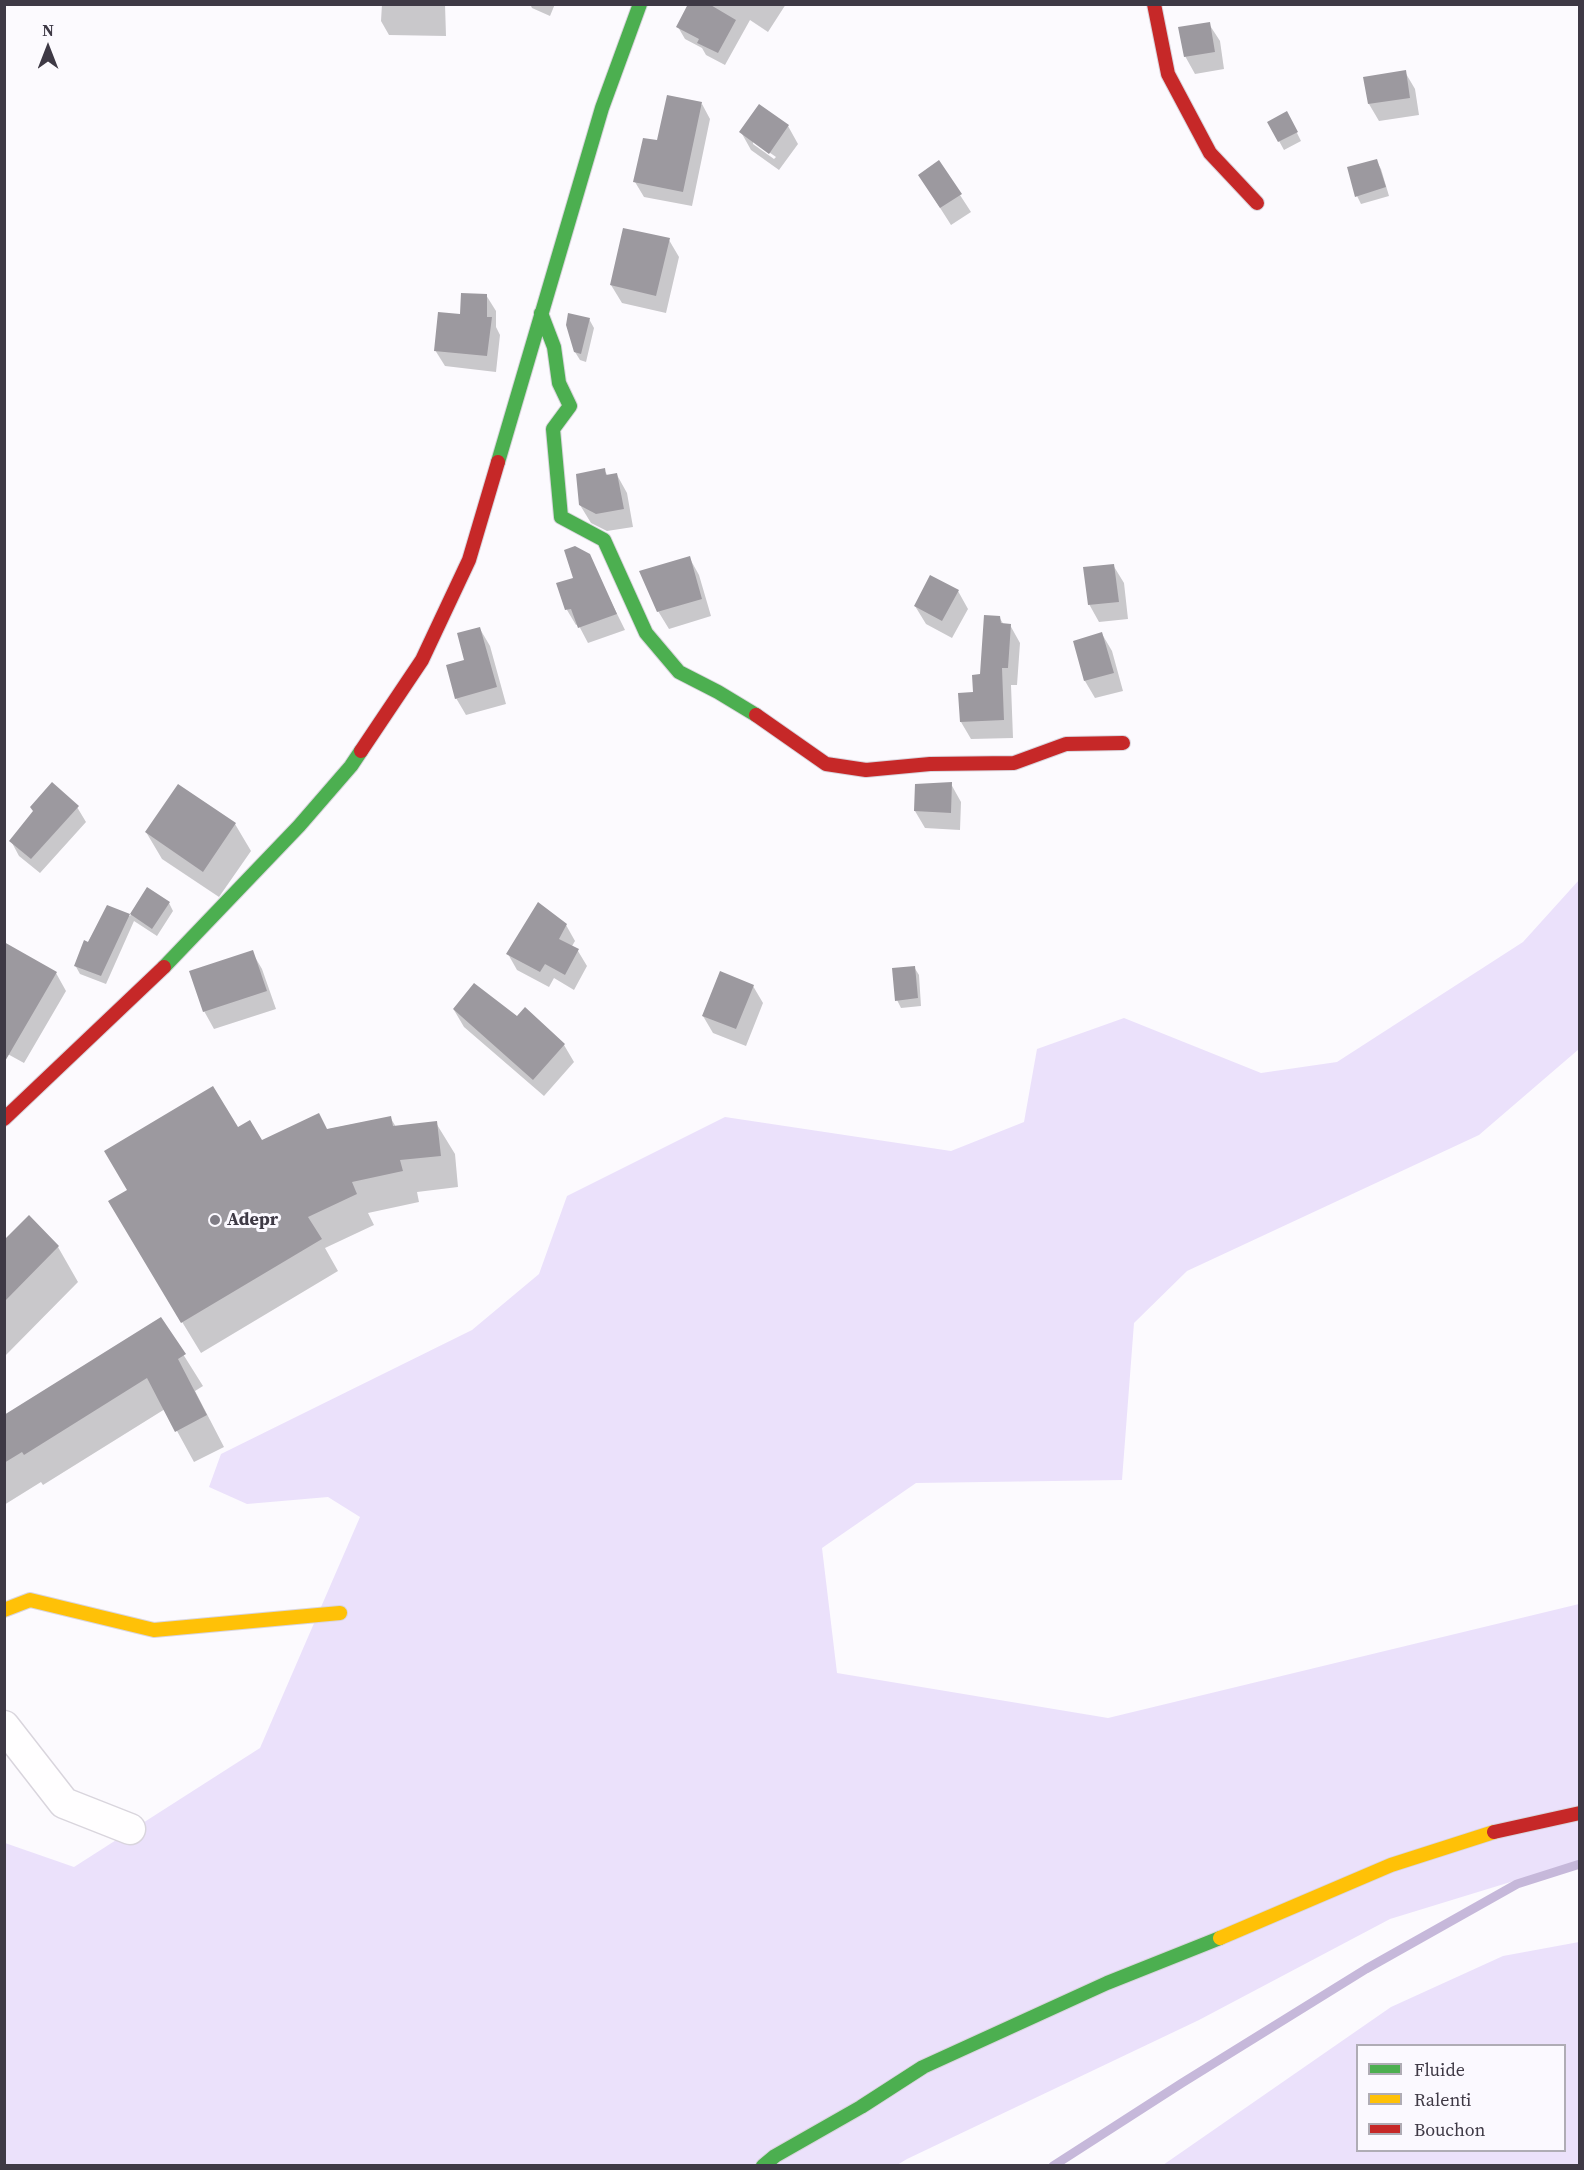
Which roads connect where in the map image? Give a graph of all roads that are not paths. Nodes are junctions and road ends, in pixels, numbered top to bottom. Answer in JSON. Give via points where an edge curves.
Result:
{"nodes":[{"id":1,"x":640,"y":4,"type":"edge"},
{"id":2,"x":1154,"y":4,"type":"edge"},
{"id":3,"x":1257,"y":203,"type":"dead end"},
{"id":4,"x":541,"y":313,"type":"junction"},
{"id":5,"x":1123,"y":743,"type":"dead end"},
{"id":6,"x":4,"y":1119,"type":"edge"},
{"id":7,"x":4,"y":1610,"type":"edge"},
{"id":8,"x":340,"y":1613,"type":"dead end"},
{"id":9,"x":4,"y":1726,"type":"edge"},
{"id":10,"x":1580,"y":1813,"type":"edge"},
{"id":11,"x":130,"y":1829,"type":"dead end"},
{"id":12,"x":763,"y":2166,"type":"edge"}],
"edges":[{"from":1,"to":4,"type":"main road","via":[[602,108]]},
{"from":2,"to":3,"type":"main road","via":[[1168,74],[1210,153]]},
{"from":4,"to":5,"type":"main road","via":[[554,347],[559,383],[570,406],[553,429],[561,517],[604,540],[646,633],[680,672],[753,714],[825,764],[866,770],[1014,763],[1066,744]]},
{"from":4,"to":6,"type":"main road","via":[[469,560],[422,660],[351,766],[299,826],[168,963]]},
{"from":7,"to":8,"type":"main road","via":[[30,1600],[153,1630]]},
{"from":9,"to":11,"type":"street","via":[[64,1803]]},
{"from":10,"to":12,"type":"main road","via":[[1501,1830],[1391,1865],[1107,1983],[923,2067]]}]}
